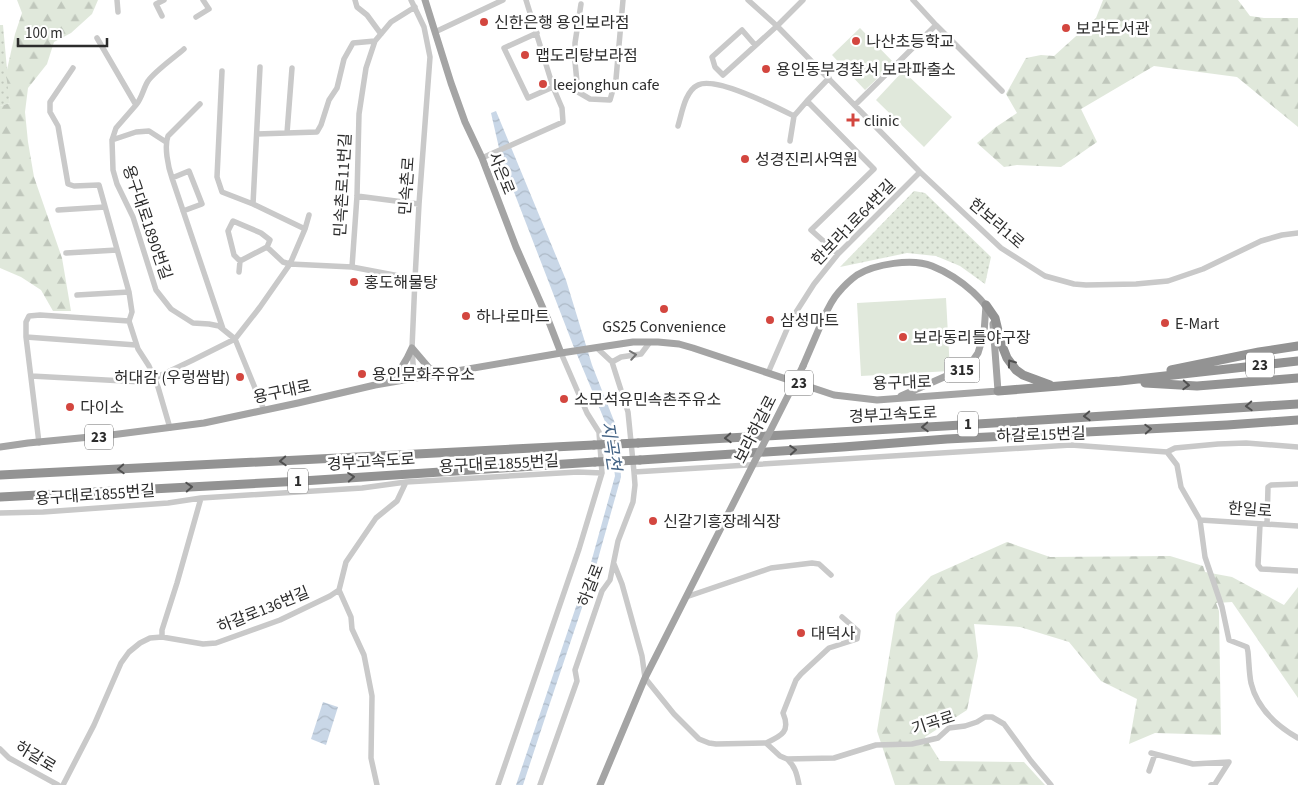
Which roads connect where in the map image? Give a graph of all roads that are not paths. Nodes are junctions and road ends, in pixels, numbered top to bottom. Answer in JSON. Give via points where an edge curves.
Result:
{"nodes":[{"id":1,"x":117,"y":0,"type":"edge"},
{"id":2,"x":164,"y":0,"type":"edge"},
{"id":3,"x":203,"y":0,"type":"edge"},
{"id":4,"x":355,"y":0,"type":"edge"},
{"id":5,"x":411,"y":0,"type":"edge"},
{"id":6,"x":425,"y":0,"type":"edge"},
{"id":7,"x":503,"y":0,"type":"edge"},
{"id":8,"x":526,"y":0,"type":"edge"},
{"id":9,"x":623,"y":0,"type":"edge"},
{"id":10,"x":748,"y":0,"type":"edge"},
{"id":11,"x":803,"y":0,"type":"edge"},
{"id":12,"x":913,"y":0,"type":"edge"},
{"id":13,"x":581,"y":4,"type":"dead end"},
{"id":14,"x":415,"y":7,"type":"junction"},
{"id":15,"x":118,"y":12,"type":"dead end"},
{"id":16,"x":162,"y":16,"type":"dead end"},
{"id":17,"x":196,"y":17,"type":"dead end"},
{"id":18,"x":936,"y":25,"type":"junction"},
{"id":19,"x":777,"y":26,"type":"junction"},
{"id":20,"x":435,"y":32,"type":"junction"},
{"id":21,"x":537,"y":33,"type":"junction"},
{"id":22,"x":381,"y":34,"type":"junction"},
{"id":23,"x":97,"y":38,"type":"dead end"},
{"id":24,"x":375,"y":41,"type":"junction"},
{"id":25,"x":755,"y":45,"type":"junction"},
{"id":26,"x":184,"y":49,"type":"dead end"},
{"id":27,"x":260,"y":66,"type":"dead end"},
{"id":28,"x":73,"y":68,"type":"dead end"},
{"id":29,"x":292,"y":68,"type":"dead end"},
{"id":30,"x":222,"y":71,"type":"dead end"},
{"id":31,"x":828,"y":78,"type":"junction"},
{"id":32,"x":553,"y":87,"type":"junction"},
{"id":33,"x":1002,"y":91,"type":"dead end"},
{"id":34,"x":807,"y":101,"type":"junction"},
{"id":35,"x":200,"y":104,"type":"dead end"},
{"id":36,"x":136,"y":105,"type":"junction"},
{"id":37,"x":855,"y":105,"type":"junction"},
{"id":38,"x":794,"y":116,"type":"junction"},
{"id":39,"x":678,"y":126,"type":"dead end"},
{"id":40,"x":287,"y":133,"type":"junction"},
{"id":41,"x":257,"y":134,"type":"junction"},
{"id":42,"x":112,"y":140,"type":"junction"},
{"id":43,"x":166,"y":142,"type":"junction"},
{"id":44,"x":790,"y":142,"type":"dead end"},
{"id":45,"x":486,"y":157,"type":"junction"},
{"id":46,"x":920,"y":172,"type":"junction"},
{"id":47,"x":172,"y":178,"type":"junction"},
{"id":48,"x":357,"y":196,"type":"junction"},
{"id":49,"x":253,"y":204,"type":"junction"},
{"id":50,"x":419,"y":204,"type":"junction"},
{"id":51,"x":105,"y":207,"type":"junction"},
{"id":52,"x":58,"y":210,"type":"dead end"},
{"id":53,"x":183,"y":211,"type":"junction"},
{"id":54,"x":309,"y":215,"type":"dead end"},
{"id":55,"x":305,"y":229,"type":"junction"},
{"id":56,"x":1298,"y":233,"type":"edge"},
{"id":57,"x":267,"y":248,"type":"junction"},
{"id":58,"x":117,"y":250,"type":"junction"},
{"id":59,"x":66,"y":253,"type":"dead end"},
{"id":60,"x":838,"y":254,"type":"junction"},
{"id":61,"x":240,"y":261,"type":"junction"},
{"id":62,"x":290,"y":264,"type":"junction"},
{"id":63,"x":352,"y":267,"type":"junction"},
{"id":64,"x":239,"y":272,"type":"dead end"},
{"id":65,"x":415,"y":279,"type":"junction"},
{"id":66,"x":129,"y":292,"type":"junction"},
{"id":67,"x":77,"y":295,"type":"dead end"},
{"id":68,"x":986,"y":304,"type":"junction"},
{"id":69,"x":129,"y":321,"type":"junction"},
{"id":70,"x":224,"y":331,"type":"junction"},
{"id":71,"x":26,"y":337,"type":"junction"},
{"id":72,"x":235,"y":339,"type":"junction"},
{"id":73,"x":650,"y":342,"type":"junction"},
{"id":74,"x":136,"y":344,"type":"junction"},
{"id":75,"x":1298,"y":346,"type":"edge"},
{"id":76,"x":412,"y":348,"type":"junction"},
{"id":77,"x":600,"y":348,"type":"junction"},
{"id":78,"x":565,"y":353,"type":"junction"},
{"id":79,"x":1298,"y":361,"type":"edge"},
{"id":80,"x":612,"y":362,"type":"junction"},
{"id":81,"x":441,"y":373,"type":"junction"},
{"id":82,"x":768,"y":373,"type":"junction"},
{"id":83,"x":31,"y":376,"type":"junction"},
{"id":84,"x":155,"y":378,"type":"junction"},
{"id":85,"x":414,"y":378,"type":"junction"},
{"id":86,"x":1298,"y":378,"type":"edge"},
{"id":87,"x":1120,"y":381,"type":"junction"},
{"id":88,"x":389,"y":382,"type":"junction"},
{"id":89,"x":1053,"y":386,"type":"junction"},
{"id":90,"x":998,"y":391,"type":"junction"},
{"id":91,"x":895,"y":399,"type":"junction"},
{"id":92,"x":1298,"y":404,"type":"edge"},
{"id":93,"x":264,"y":410,"type":"junction"},
{"id":94,"x":1298,"y":420,"type":"edge"},
{"id":95,"x":170,"y":428,"type":"junction"},
{"id":96,"x":40,"y":443,"type":"junction"},
{"id":97,"x":0,"y":447,"type":"edge"},
{"id":98,"x":1298,"y":447,"type":"edge"},
{"id":99,"x":1167,"y":452,"type":"junction"},
{"id":100,"x":634,"y":472,"type":"junction"},
{"id":101,"x":602,"y":473,"type":"junction"},
{"id":102,"x":0,"y":475,"type":"edge"},
{"id":103,"x":406,"y":482,"type":"junction"},
{"id":104,"x":1298,"y":484,"type":"edge"},
{"id":105,"x":0,"y":497,"type":"edge"},
{"id":106,"x":201,"y":498,"type":"junction"},
{"id":107,"x":0,"y":513,"type":"edge"},
{"id":108,"x":1200,"y":520,"type":"junction"},
{"id":109,"x":1260,"y":524,"type":"junction"},
{"id":110,"x":1267,"y":524,"type":"junction"},
{"id":111,"x":1298,"y":526,"type":"edge"},
{"id":112,"x":614,"y":564,"type":"junction"},
{"id":113,"x":1298,"y":571,"type":"edge"},
{"id":114,"x":831,"y":575,"type":"dead end"},
{"id":115,"x":339,"y":590,"type":"junction"},
{"id":116,"x":686,"y":597,"type":"junction"},
{"id":117,"x":842,"y":617,"type":"dead end"},
{"id":118,"x":162,"y":637,"type":"junction"},
{"id":119,"x":646,"y":678,"type":"junction"},
{"id":120,"x":1298,"y":738,"type":"edge"},
{"id":121,"x":766,"y":744,"type":"junction"},
{"id":122,"x":0,"y":749,"type":"edge"},
{"id":123,"x":787,"y":759,"type":"junction"},
{"id":124,"x":1149,"y":771,"type":"dead end"},
{"id":125,"x":58,"y":785,"type":"edge"},
{"id":126,"x":63,"y":785,"type":"edge"},
{"id":127,"x":376,"y":785,"type":"edge"},
{"id":128,"x":498,"y":785,"type":"edge"},
{"id":129,"x":540,"y":785,"type":"edge"},
{"id":130,"x":600,"y":785,"type":"edge"},
{"id":131,"x":800,"y":785,"type":"edge"},
{"id":132,"x":1051,"y":785,"type":"edge"},
{"id":133,"x":1212,"y":785,"type":"edge"}],
"edges":[{"from":1,"to":15,"type":"street"},
{"from":2,"to":16,"type":"street","via":[[156,4]]},
{"from":3,"to":17,"type":"street","via":[[209,9]]},
{"from":4,"to":22,"type":"street","via":[[357,7]]},
{"from":5,"to":14,"type":"street","name":"민속촌로"},
{"from":6,"to":20,"type":"main road","name":"사은로"},
{"from":7,"to":20,"type":"street"},
{"from":8,"to":21,"type":"street"},
{"from":9,"to":13,"type":"street","via":[[616,79],[610,100],[590,99],[578,92],[575,43]]},
{"from":10,"to":19,"type":"street","name":"한보라1로"},
{"from":11,"to":19,"type":"street"},
{"from":12,"to":18,"type":"street"},
{"from":14,"to":22,"type":"street","name":"민속촌로11번길","via":[[391,22]]},
{"from":14,"to":50,"type":"street","name":"민속촌로","via":[[424,27],[430,57]]},
{"from":18,"to":33,"type":"street"},
{"from":18,"to":37,"type":"street"},
{"from":19,"to":25,"type":"street"},
{"from":19,"to":31,"type":"street","name":"한보라1로"},
{"from":20,"to":45,"type":"main road","name":"사은로","via":[[465,122]]},
{"from":21,"to":32,"type":"street"},
{"from":21,"to":32,"type":"street","via":[[504,48],[528,98]]},
{"from":22,"to":24,"type":"street","name":"민속촌로11번길"},
{"from":23,"to":36,"type":"street"},
{"from":24,"to":40,"type":"street","name":"민속촌로11번길","via":[[353,43],[349,49],[337,88],[317,132]]},
{"from":24,"to":48,"type":"street","name":"민속촌로11번길","via":[[366,68],[359,114]]},
{"from":25,"to":25,"type":"street","via":[[742,30],[712,57],[715,67],[723,75]]},
{"from":26,"to":36,"type":"street","via":[[149,79]]},
{"from":27,"to":41,"type":"street"},
{"from":28,"to":51,"type":"street","via":[[50,102],[50,112],[58,126],[68,184],[99,185]]},
{"from":29,"to":40,"type":"street"},
{"from":30,"to":49,"type":"street","via":[[218,176],[222,192]]},
{"from":31,"to":34,"type":"street"},
{"from":31,"to":37,"type":"street","name":"한보라1로"},
{"from":32,"to":45,"type":"street","via":[[562,108],[563,122]]},
{"from":34,"to":38,"type":"street"},
{"from":34,"to":60,"type":"street","via":[[874,169],[811,230]]},
{"from":35,"to":43,"type":"street","via":[[168,136]]},
{"from":36,"to":42,"type":"street","via":[[116,128]]},
{"from":37,"to":46,"type":"street","name":"한보라1로"},
{"from":38,"to":39,"type":"street","via":[[750,95],[707,83],[691,90]]},
{"from":38,"to":44,"type":"street"},
{"from":40,"to":41,"type":"street"},
{"from":41,"to":49,"type":"street"},
{"from":42,"to":43,"type":"street","via":[[149,131]]},
{"from":42,"to":70,"type":"street","name":"용구대로1890번길","via":[[117,184],[133,217],[156,290],[171,309],[193,323],[219,326]]},
{"from":43,"to":47,"type":"street"},
{"from":45,"to":78,"type":"main road","name":"사은로","via":[[516,247]]},
{"from":46,"to":56,"type":"street","name":"한보라1로","via":[[1001,248],[1045,276],[1074,284],[1168,280],[1204,269],[1261,241]]},
{"from":46,"to":60,"type":"street","name":"한보라1로64번길"},
{"from":47,"to":53,"type":"street"},
{"from":47,"to":53,"type":"street","via":[[189,171],[202,204]]},
{"from":48,"to":50,"type":"street"},
{"from":48,"to":63,"type":"street","name":"민속촌로11번길"},
{"from":49,"to":55,"type":"street"},
{"from":50,"to":65,"type":"street","name":"민속촌로"},
{"from":51,"to":52,"type":"street"},
{"from":51,"to":58,"type":"street"},
{"from":53,"to":70,"type":"street"},
{"from":54,"to":55,"type":"street"},
{"from":55,"to":62,"type":"street"},
{"from":57,"to":61,"type":"street"},
{"from":57,"to":61,"type":"street","via":[[270,240],[261,233],[230,220],[228,231],[234,255]]},
{"from":57,"to":62,"type":"street"},
{"from":58,"to":59,"type":"street"},
{"from":58,"to":66,"type":"street"},
{"from":60,"to":82,"type":"street","name":"한보라1로64번길","via":[[791,320]]},
{"from":61,"to":64,"type":"street"},
{"from":62,"to":63,"type":"street"},
{"from":62,"to":72,"type":"street"},
{"from":63,"to":65,"type":"street"},
{"from":65,"to":76,"type":"street","name":"민속촌로"},
{"from":66,"to":67,"type":"street"},
{"from":66,"to":69,"type":"street","via":[[132,312]]},
{"from":89,"to":68,"type":"highway","number":"315","one_way":true,"via":[[1016,370],[1000,343],[995,318]]},
{"from":68,"to":90,"type":"main road","name":"보라하갈로","number":"315","via":[[993,318]]},
{"from":68,"to":91,"type":"main road","number":"315","via":[[984,333],[978,353],[969,366]]},
{"from":68,"to":116,"type":"main road","name":"보라하갈로","number":"315","bridge":true,"via":[[951,275],[914,262],[870,269],[837,293]]},
{"from":69,"to":71,"type":"street","via":[[29,316]]},
{"from":69,"to":74,"type":"street"},
{"from":70,"to":72,"type":"street","name":"용구대로1890번길"},
{"from":71,"to":74,"type":"street"},
{"from":71,"to":83,"type":"street"},
{"from":72,"to":84,"type":"street"},
{"from":72,"to":93,"type":"street"},
{"from":73,"to":77,"type":"main road","name":"용구대로","number":"23"},
{"from":80,"to":73,"type":"street","one_way":true,"via":[[641,354]]},
{"from":73,"to":82,"type":"main road","name":"용구대로","number":"23","via":[[679,344]]},
{"from":74,"to":84,"type":"street"},
{"from":75,"to":87,"type":"highway"},
{"from":76,"to":81,"type":"main road","via":[[429,368]]},
{"from":76,"to":85,"type":"street","name":"민속촌로"},
{"from":76,"to":88,"type":"main road","via":[[400,372]]},
{"from":77,"to":78,"type":"main road","number":"23"},
{"from":77,"to":80,"type":"street"},
{"from":78,"to":81,"type":"main road","name":"용구대로","number":"23"},
{"from":78,"to":101,"type":"street","via":[[586,412],[599,432]]},
{"from":79,"to":87,"type":"highway","name":"용구대로","number":"23"},
{"from":80,"to":100,"type":"street","name":"하갈로","via":[[628,412]]},
{"from":81,"to":85,"type":"main road","name":"용구대로","number":"23"},
{"from":82,"to":91,"type":"main road","name":"용구대로","number":"23","via":[[834,395]]},
{"from":83,"to":84,"type":"street","via":[[143,382]]},
{"from":83,"to":96,"type":"street"},
{"from":84,"to":95,"type":"street"},
{"from":85,"to":88,"type":"main road","name":"용구대로","number":"23"},
{"from":87,"to":86,"type":"highway","one_way":true,"via":[[1197,386]]},
{"from":87,"to":89,"type":"highway","name":"용구대로","number":"23"},
{"from":88,"to":93,"type":"main road","name":"용구대로","number":"23"},
{"from":89,"to":90,"type":"highway","name":"용구대로","number":"23"},
{"from":90,"to":91,"type":"main road","name":"용구대로","number":"23"},
{"from":92,"to":102,"type":"highway","name":"경부고속도로","number":"1","one_way":true,"bridge":true,"via":[[638,443]]},
{"from":93,"to":95,"type":"main road","name":"용구대로","number":"23"},
{"from":105,"to":94,"type":"highway","name":"경부고속도로","number":"1","one_way":true,"bridge":true},
{"from":95,"to":96,"type":"main road","name":"용구대로","number":"23"},
{"from":96,"to":97,"type":"main road","name":"용구대로","number":"23"},
{"from":98,"to":99,"type":"street","name":"하갈로15번길","via":[[1246,443],[1175,448]]},
{"from":99,"to":100,"type":"street","name":"하갈로15번길","via":[[1072,444]]},
{"from":99,"to":108,"type":"street","via":[[1177,465],[1181,487]]},
{"from":100,"to":112,"type":"street","name":"하갈로","via":[[632,502],[618,541]]},
{"from":101,"to":103,"type":"street","name":"용구대로1855번길"},
{"from":101,"to":128,"type":"street"},
{"from":103,"to":106,"type":"street","name":"용구대로1855번길","via":[[362,488]]},
{"from":103,"to":115,"type":"street","via":[[398,501],[376,518],[346,562]]},
{"from":104,"to":110,"type":"street","via":[[1268,487]]},
{"from":106,"to":107,"type":"street","name":"용구대로1855번길","via":[[168,503]]},
{"from":106,"to":118,"type":"street"},
{"from":108,"to":109,"type":"street","name":"한일로"},
{"from":108,"to":120,"type":"street","via":[[1205,557],[1229,640],[1247,647],[1256,700],[1268,715]]},
{"from":109,"to":110,"type":"street","name":"한일로"},
{"from":109,"to":113,"type":"street","via":[[1258,565],[1261,569]]},
{"from":110,"to":111,"type":"street","name":"한일로"},
{"from":112,"to":119,"type":"street"},
{"from":112,"to":129,"type":"street","name":"하갈로","via":[[588,630],[575,670],[577,681]]},
{"from":114,"to":116,"type":"street","via":[[819,564],[812,563],[771,568]]},
{"from":115,"to":118,"type":"street","name":"하갈로136번길","via":[[280,620],[216,643],[202,644]]},
{"from":115,"to":127,"type":"street","via":[[366,664],[372,696],[371,758]]},
{"from":116,"to":119,"type":"main road","name":"보라하갈로","number":"315"},
{"from":117,"to":121,"type":"street","via":[[858,631],[857,639],[829,648],[801,674],[783,713],[785,731]]},
{"from":118,"to":126,"type":"street","name":"하갈로136번길","via":[[140,643],[121,663]]},
{"from":119,"to":121,"type":"street","via":[[699,739],[716,744]]},
{"from":119,"to":130,"type":"main road","name":"보라하갈로","number":"315"},
{"from":121,"to":123,"type":"street"},
{"from":122,"to":125,"type":"street","name":"하갈로","via":[[9,758]]},
{"from":123,"to":131,"type":"street","via":[[796,770]]},
{"from":123,"to":132,"type":"street","name":"기곡로","via":[[834,758],[876,745],[912,744],[938,738],[949,728],[992,717],[1004,724]]},
{"from":124,"to":133,"type":"street","via":[[1153,753],[1193,764],[1228,762]]}]}
